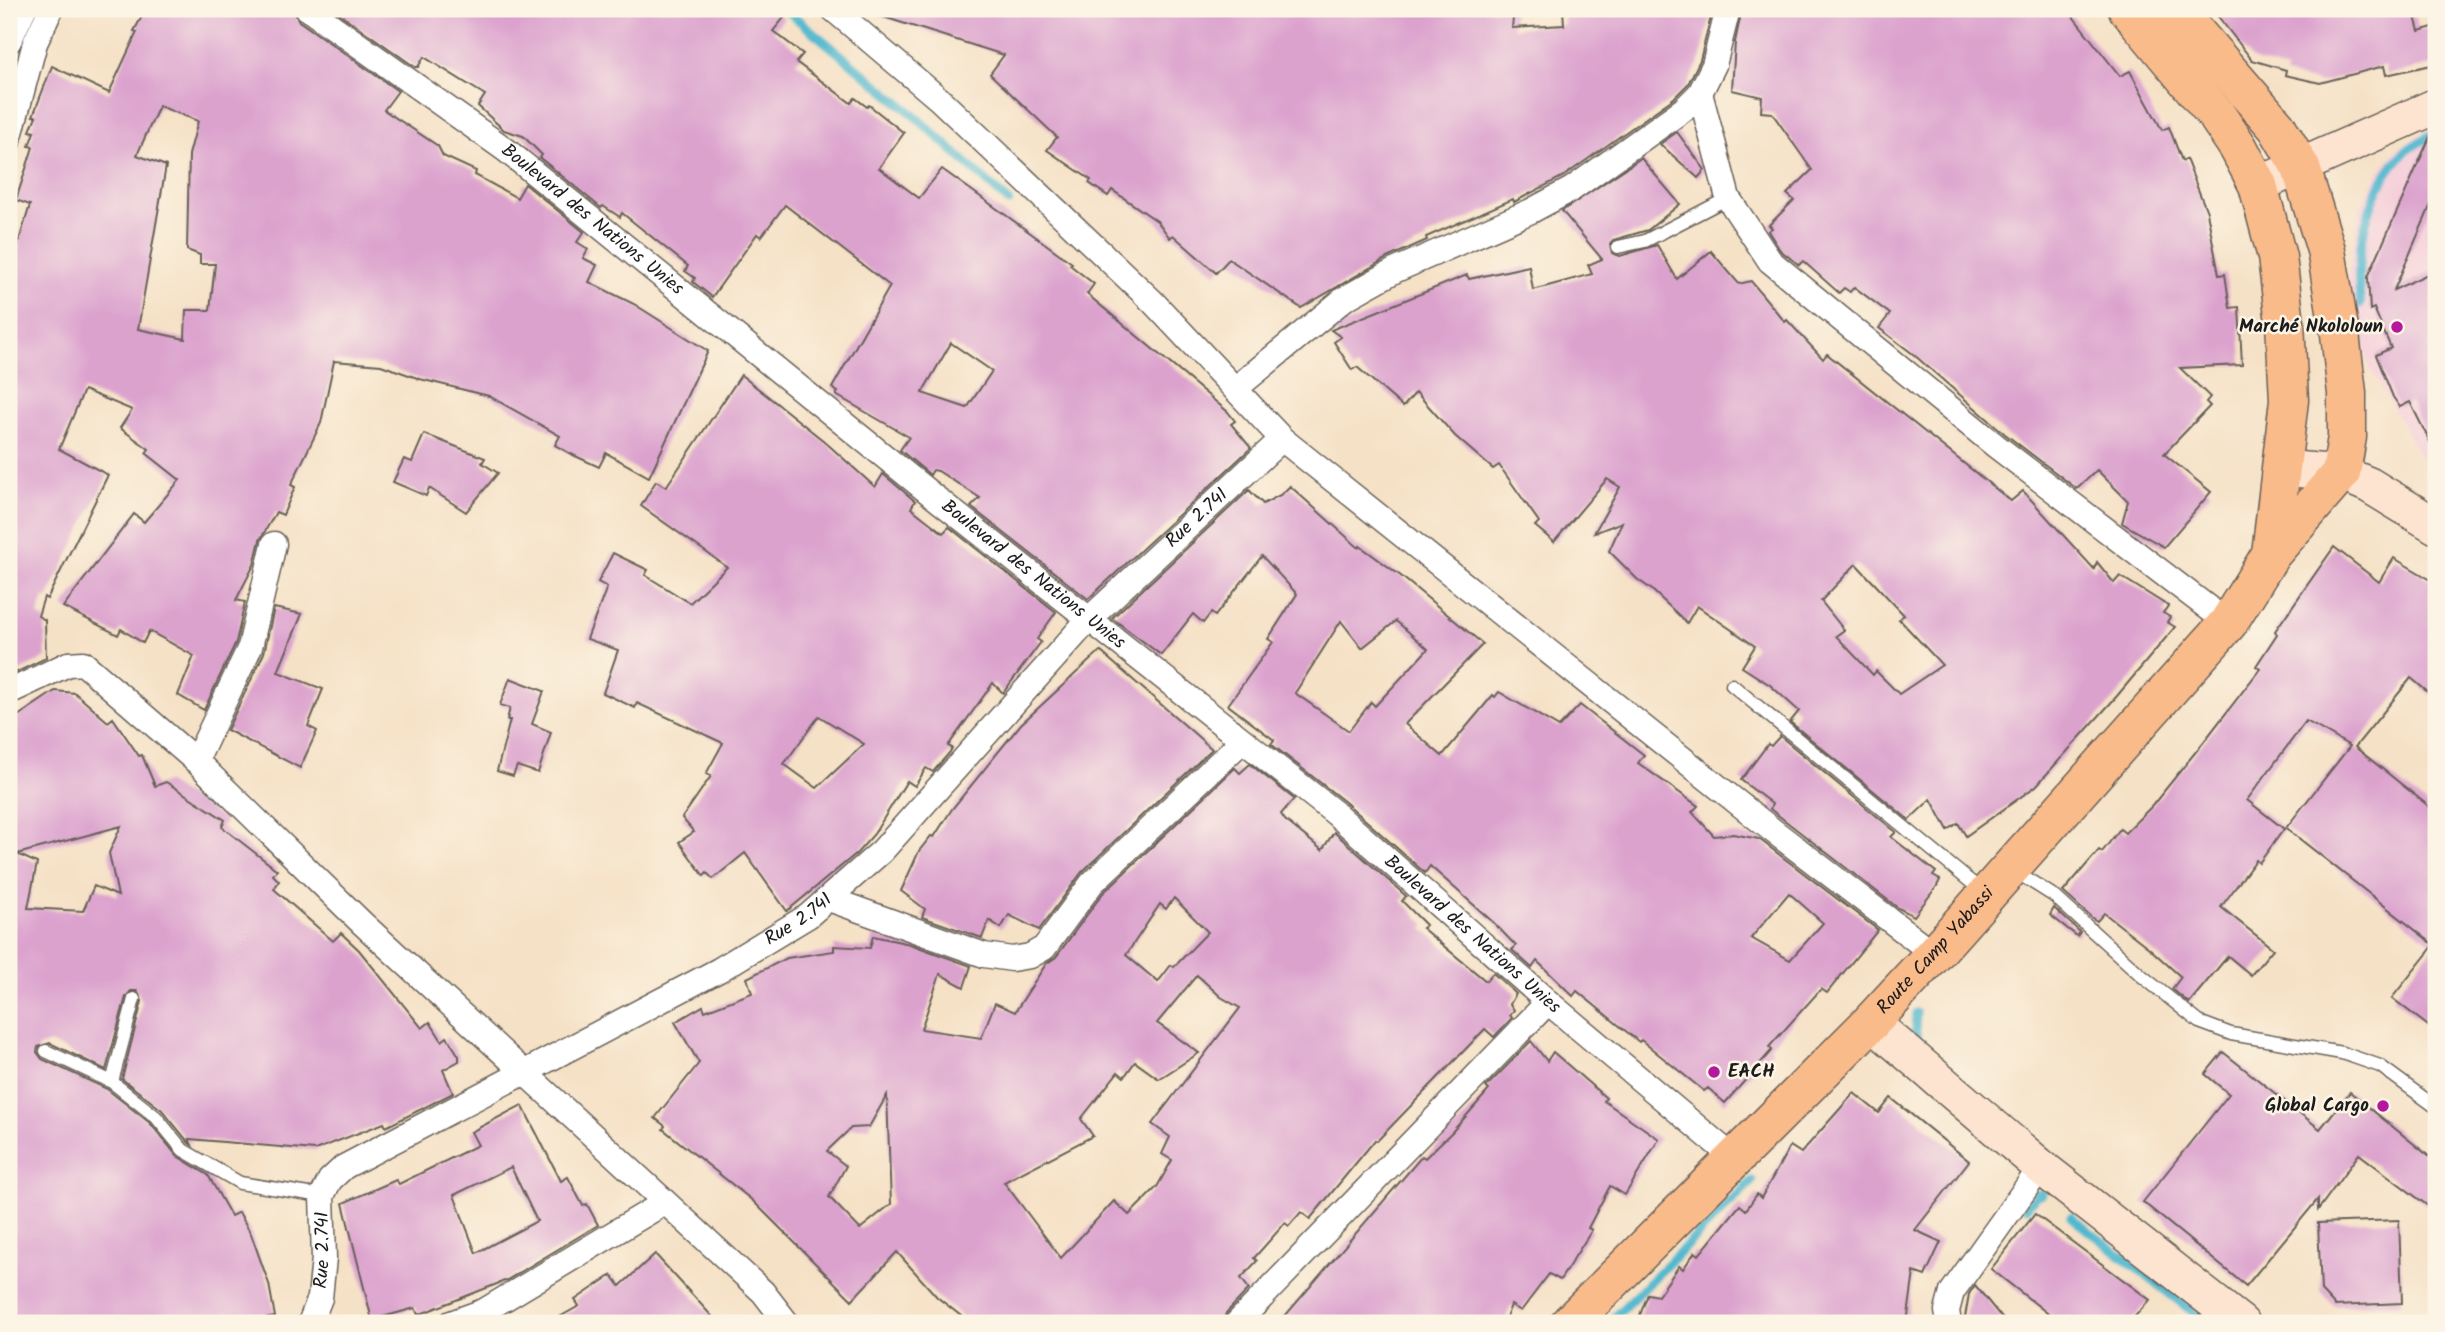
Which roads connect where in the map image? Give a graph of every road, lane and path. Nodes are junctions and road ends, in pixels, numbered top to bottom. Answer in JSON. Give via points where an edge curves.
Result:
{"nodes":[{"id":1,"x":24,"y":9,"type":"edge"},
{"id":2,"x":51,"y":9,"type":"edge"},
{"id":3,"x":833,"y":9,"type":"edge"},
{"id":4,"x":1728,"y":9,"type":"edge"},
{"id":5,"x":2128,"y":9,"type":"edge"},
{"id":6,"x":2175,"y":9,"type":"edge"},
{"id":7,"x":311,"y":10,"type":"edge"},
{"id":8,"x":9,"y":41,"type":"edge"},
{"id":9,"x":1700,"y":93,"type":"junction"},
{"id":10,"x":2436,"y":106,"type":"edge"},
{"id":11,"x":9,"y":140,"type":"edge"},
{"id":12,"x":2301,"y":168,"type":"junction"},
{"id":13,"x":2258,"y":185,"type":"junction"},
{"id":14,"x":1728,"y":198,"type":"junction"},
{"id":15,"x":1618,"y":247,"type":"dead end"},
{"id":16,"x":1235,"y":389,"type":"junction"},
{"id":17,"x":1282,"y":439,"type":"junction"},
{"id":18,"x":2281,"y":468,"type":"junction"},
{"id":19,"x":2341,"y":473,"type":"junction"},
{"id":20,"x":2436,"y":526,"type":"edge"},
{"id":21,"x":274,"y":544,"type":"dead end"},
{"id":22,"x":2271,"y":554,"type":"junction"},
{"id":23,"x":1089,"y":619,"type":"junction"},
{"id":24,"x":2228,"y":623,"type":"junction"},
{"id":25,"x":1732,"y":685,"type":"dead end"},
{"id":26,"x":9,"y":692,"type":"edge"},
{"id":27,"x":1242,"y":741,"type":"junction"},
{"id":28,"x":196,"y":761,"type":"junction"},
{"id":29,"x":1998,"y":881,"type":"junction"},
{"id":30,"x":829,"y":899,"type":"junction"},
{"id":31,"x":1934,"y":954,"type":"junction"},
{"id":32,"x":134,"y":999,"type":"dead end"},
{"id":33,"x":1548,"y":1002,"type":"junction"},
{"id":34,"x":1871,"y":1022,"type":"junction"},
{"id":35,"x":46,"y":1051,"type":"dead end"},
{"id":36,"x":523,"y":1073,"type":"junction"},
{"id":37,"x":112,"y":1082,"type":"junction"},
{"id":38,"x":2436,"y":1108,"type":"edge"},
{"id":39,"x":1735,"y":1159,"type":"junction"},
{"id":40,"x":2041,"y":1167,"type":"junction"},
{"id":41,"x":322,"y":1196,"type":"junction"},
{"id":42,"x":664,"y":1203,"type":"junction"},
{"id":43,"x":310,"y":1323,"type":"edge"},
{"id":44,"x":451,"y":1323,"type":"edge"},
{"id":45,"x":787,"y":1323,"type":"edge"},
{"id":46,"x":1237,"y":1323,"type":"edge"},
{"id":47,"x":1570,"y":1323,"type":"edge"},
{"id":48,"x":1949,"y":1323,"type":"edge"},
{"id":49,"x":2241,"y":1323,"type":"edge"}],
"edges":[{"from":1,"to":8,"type":"street"},
{"from":2,"to":11,"type":"street","via":[[35,43]]},
{"from":3,"to":16,"type":"street","via":[[959,118],[1152,301]]},
{"from":4,"to":9,"type":"street","via":[[1714,65]]},
{"from":5,"to":13,"type":"main road","via":[[2217,116]]},
{"from":6,"to":12,"type":"main road","via":[[2277,127]]},
{"from":7,"to":23,"type":"street","name":"Boulevard des Nations Unies","via":[[506,150]]},
{"from":9,"to":14,"type":"street"},
{"from":9,"to":16,"type":"street","via":[[1572,189],[1344,299]]},
{"from":10,"to":12,"type":"street"},
{"from":12,"to":13,"type":"street"},
{"from":12,"to":19,"type":"main road","via":[[2326,250],[2340,334],[2347,393]]},
{"from":13,"to":18,"type":"main road","via":[[2277,257],[2285,323],[2289,400]]},
{"from":14,"to":15,"type":"lane","via":[[1645,242]]},
{"from":14,"to":24,"type":"street","via":[[1770,261],[1996,446]]},
{"from":16,"to":17,"type":"street"},
{"from":17,"to":23,"type":"street","name":"Rue 2.741"},
{"from":17,"to":31,"type":"street"},
{"from":18,"to":19,"type":"street"},
{"from":18,"to":22,"type":"main road"},
{"from":19,"to":20,"type":"street"},
{"from":19,"to":22,"type":"main road","name":"Route Camp Yabassi"},
{"from":21,"to":28,"type":"street","via":[[250,647]]},
{"from":22,"to":24,"type":"main road","name":"Route Camp Yabassi"},
{"from":23,"to":27,"type":"street","name":"Boulevard des Nations Unies"},
{"from":23,"to":30,"type":"street","name":"Rue 2.741","via":[[882,851]]},
{"from":24,"to":29,"type":"main road","name":"Route Camp Yabassi"},
{"from":25,"to":29,"type":"lane"},
{"from":26,"to":28,"type":"street","via":[[68,664],[83,663]]},
{"from":27,"to":30,"type":"street","via":[[1092,883],[1044,948],[1030,956],[1012,960],[984,955]]},
{"from":27,"to":33,"type":"street","name":"Boulevard des Nations Unies","via":[[1335,813]]},
{"from":28,"to":36,"type":"street"},
{"from":29,"to":31,"type":"main road","name":"Route Camp Yabassi"},
{"from":29,"to":38,"type":"lane","via":[[2054,896],[2199,1022],[2231,1034],[2342,1053],[2380,1066]]},
{"from":30,"to":36,"type":"street","name":"Rue 2.741","via":[[730,964]]},
{"from":31,"to":34,"type":"main road","name":"Route Camp Yabassi"},
{"from":32,"to":37,"type":"lane"},
{"from":33,"to":39,"type":"street","name":"Boulevard des Nations Unies"},
{"from":33,"to":46,"type":"street"},
{"from":34,"to":39,"type":"main road","name":"Route Camp Yabassi"},
{"from":34,"to":40,"type":"street"},
{"from":35,"to":37,"type":"lane"},
{"from":36,"to":41,"type":"street","name":"Rue 2.741","via":[[344,1167]]},
{"from":36,"to":42,"type":"street"},
{"from":37,"to":41,"type":"lane","via":[[156,1117],[183,1150],[240,1183]]},
{"from":39,"to":47,"type":"main road","name":"Route Camp Yabassi"},
{"from":40,"to":48,"type":"street","via":[[1952,1292]]},
{"from":40,"to":49,"type":"street"},
{"from":41,"to":43,"type":"street","name":"Rue 2.741","via":[[324,1258],[320,1298]]},
{"from":42,"to":44,"type":"street","via":[[484,1311]]},
{"from":42,"to":45,"type":"street","via":[[763,1292]]}]}
